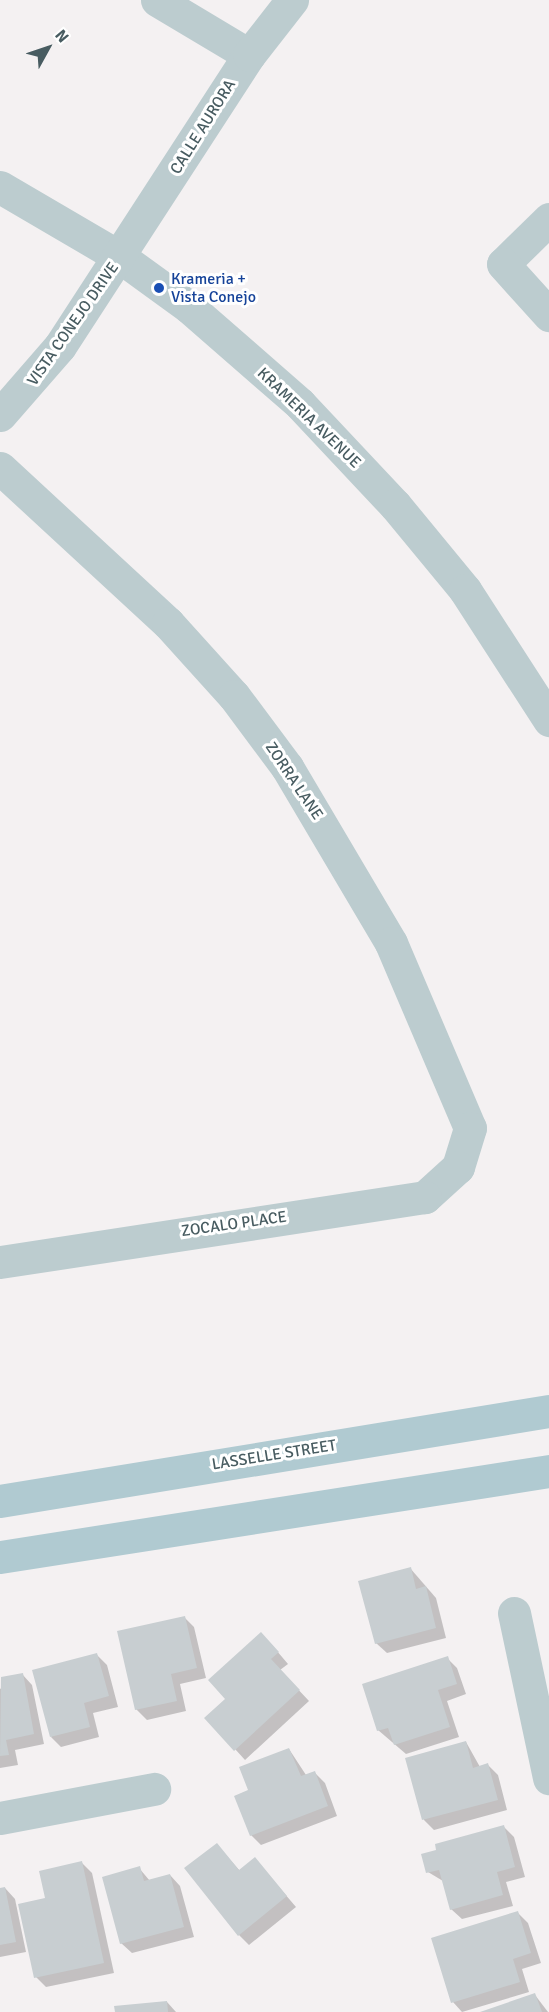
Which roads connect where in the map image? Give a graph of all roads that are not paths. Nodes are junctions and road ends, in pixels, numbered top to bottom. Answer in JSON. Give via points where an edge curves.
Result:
{"nodes":[{"id":1,"x":157,"y":0,"type":"edge"},
{"id":2,"x":292,"y":0,"type":"edge"},
{"id":3,"x":249,"y":55,"type":"junction"},
{"id":4,"x":0,"y":188,"type":"edge"},
{"id":5,"x":549,"y":219,"type":"edge"},
{"id":6,"x":120,"y":257,"type":"junction"},
{"id":7,"x":549,"y":315,"type":"edge"},
{"id":8,"x":0,"y":415,"type":"edge"},
{"id":9,"x":0,"y":468,"type":"edge"},
{"id":10,"x":549,"y":720,"type":"edge"},
{"id":11,"x":458,"y":1167,"type":"joint"},
{"id":12,"x":0,"y":1262,"type":"edge"},
{"id":13,"x":549,"y":1411,"type":"edge"},
{"id":14,"x":549,"y":1471,"type":"edge"},
{"id":15,"x":0,"y":1501,"type":"edge"},
{"id":16,"x":0,"y":1557,"type":"edge"},
{"id":17,"x":514,"y":1613,"type":"dead end"},
{"id":18,"x":549,"y":1778,"type":"edge"},
{"id":19,"x":154,"y":1789,"type":"dead end"},
{"id":20,"x":0,"y":1818,"type":"edge"}],
"edges":[{"from":1,"to":3,"type":"street"},
{"from":2,"to":3,"type":"street","name":"CALLE AURORA"},
{"from":3,"to":6,"type":"street","name":"CALLE AURORA"},
{"from":4,"to":6,"type":"street","name":"KRAMERIA AVENUE"},
{"from":5,"to":7,"type":"street","via":[[503,264]]},
{"from":6,"to":8,"type":"street","name":"VISTA CONEJO DRIVE","via":[[60,346]]},
{"from":6,"to":10,"type":"street","name":"KRAMERIA AVENUE","via":[[189,307],[300,404],[395,506],[465,591]]},
{"from":9,"to":11,"type":"street","name":"ZORRA LANE","via":[[168,623],[234,696],[287,767],[345,860],[400,965],[470,1128]]},
{"from":11,"to":12,"type":"street","name":"ZOCALO PLACE","via":[[425,1197]]},
{"from":13,"to":15,"type":"main road","name":"LASSELLE STREET"},
{"from":14,"to":16,"type":"main road"},
{"from":17,"to":18,"type":"street"},
{"from":19,"to":20,"type":"street"}]}
